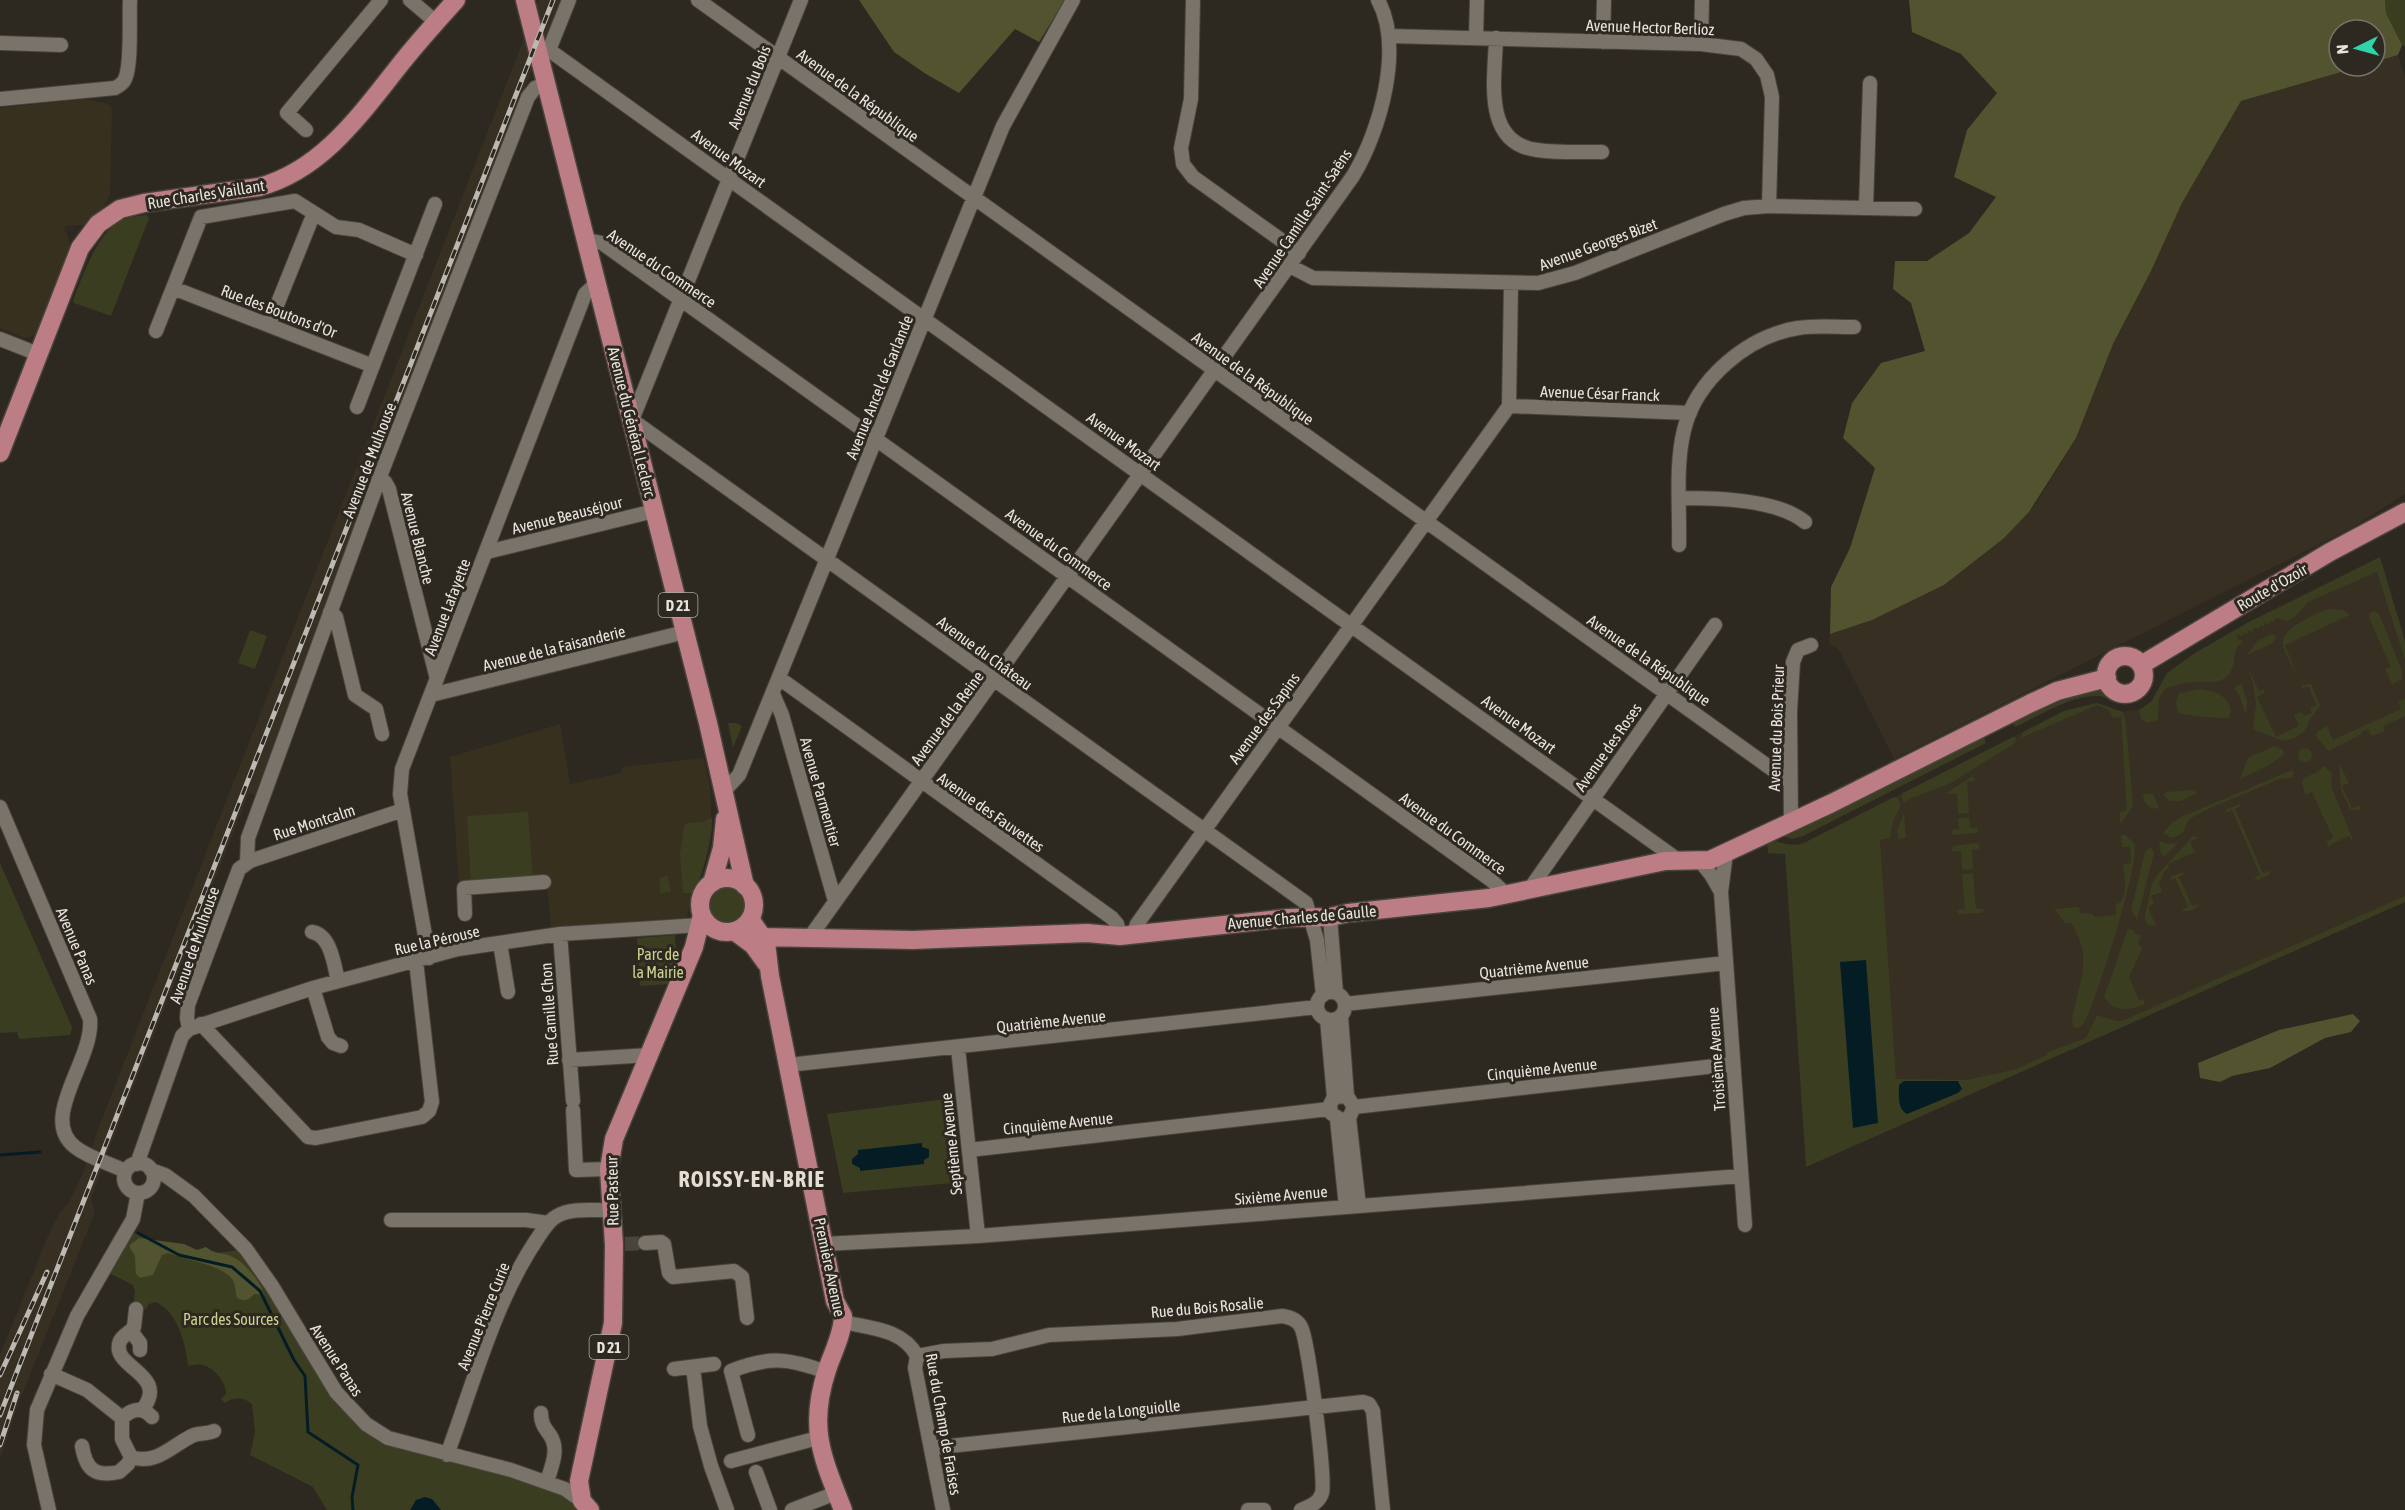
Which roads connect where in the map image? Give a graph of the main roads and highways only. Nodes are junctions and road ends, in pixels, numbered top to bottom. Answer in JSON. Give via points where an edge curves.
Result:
{"nodes":[{"id":1,"x":456,"y":0,"type":"edge"},
{"id":2,"x":525,"y":0,"type":"edge"},
{"id":3,"x":0,"y":453,"type":"edge"},
{"id":4,"x":2405,"y":512,"type":"edge"},
{"id":5,"x":2141,"y":664,"type":"junction"},
{"id":6,"x":2107,"y":678,"type":"junction"},
{"id":7,"x":725,"y":790,"type":"junction"},
{"id":8,"x":712,"y":883,"type":"junction"},
{"id":9,"x":746,"y":886,"type":"junction"},
{"id":10,"x":750,"y":919,"type":"junction"},
{"id":11,"x":701,"y":920,"type":"junction"},
{"id":12,"x":734,"y":931,"type":"junction"},
{"id":13,"x":806,"y":936,"type":"junction"},
{"id":14,"x":758,"y":941,"type":"junction"},
{"id":15,"x":769,"y":967,"type":"junction"},
{"id":16,"x":586,"y":1506,"type":"edge"},
{"id":17,"x":843,"y":1510,"type":"edge"}],
"edges":[{"from":1,"to":3,"type":"main road","name":"Rue Charles Vaillant","via":[[345,132],[291,176],[259,187],[138,204],[103,220],[80,249]]},
{"from":2,"to":7,"type":"main road","name":"Avenue du Général Leclerc","number":"D 21","via":[[544,51],[547,84]]},
{"from":4,"to":5,"type":"main road","name":"Route d'Ozoir"},
{"from":5,"to":6,"type":"main road","via":[[2131,657],[2118,657],[2109,665]]},
{"from":5,"to":6,"type":"main road","via":[[2143,682],[2131,693],[2115,691]]},
{"from":6,"to":13,"type":"main road","name":"Avenue Charles de Gaulle","via":[[2057,691],[1710,860],[1678,860],[1472,900],[1330,918],[1126,935],[913,940]]},
{"from":7,"to":8,"type":"main road","name":"Avenue du Général Leclerc","number":"D 21","via":[[724,840]]},
{"from":7,"to":9,"type":"main road","name":"Avenue du Général Leclerc","number":"D 21"},
{"from":8,"to":9,"type":"main road","via":[[729,878]]},
{"from":8,"to":11,"type":"main road","via":[[702,896]]},
{"from":9,"to":10,"type":"main road","via":[[753,902]]},
{"from":10,"to":12,"type":"main road"},
{"from":10,"to":14,"type":"main road"},
{"from":11,"to":12,"type":"main road","via":[[723,932]]},
{"from":11,"to":16,"type":"main road","name":"Rue Pasteur","number":"D 21","via":[[694,947],[614,1139],[609,1169],[611,1210],[620,1244],[611,1338],[572,1485]]},
{"from":12,"to":14,"type":"main road"},
{"from":13,"to":14,"type":"main road","name":"Avenue Charles de Gaulle"},
{"from":13,"to":15,"type":"main road","via":[[775,954]]},
{"from":14,"to":15,"type":"main road"},
{"from":15,"to":17,"type":"main road","name":"Première Avenue","via":[[837,1306],[843,1316],[819,1399],[818,1438]]}]}
